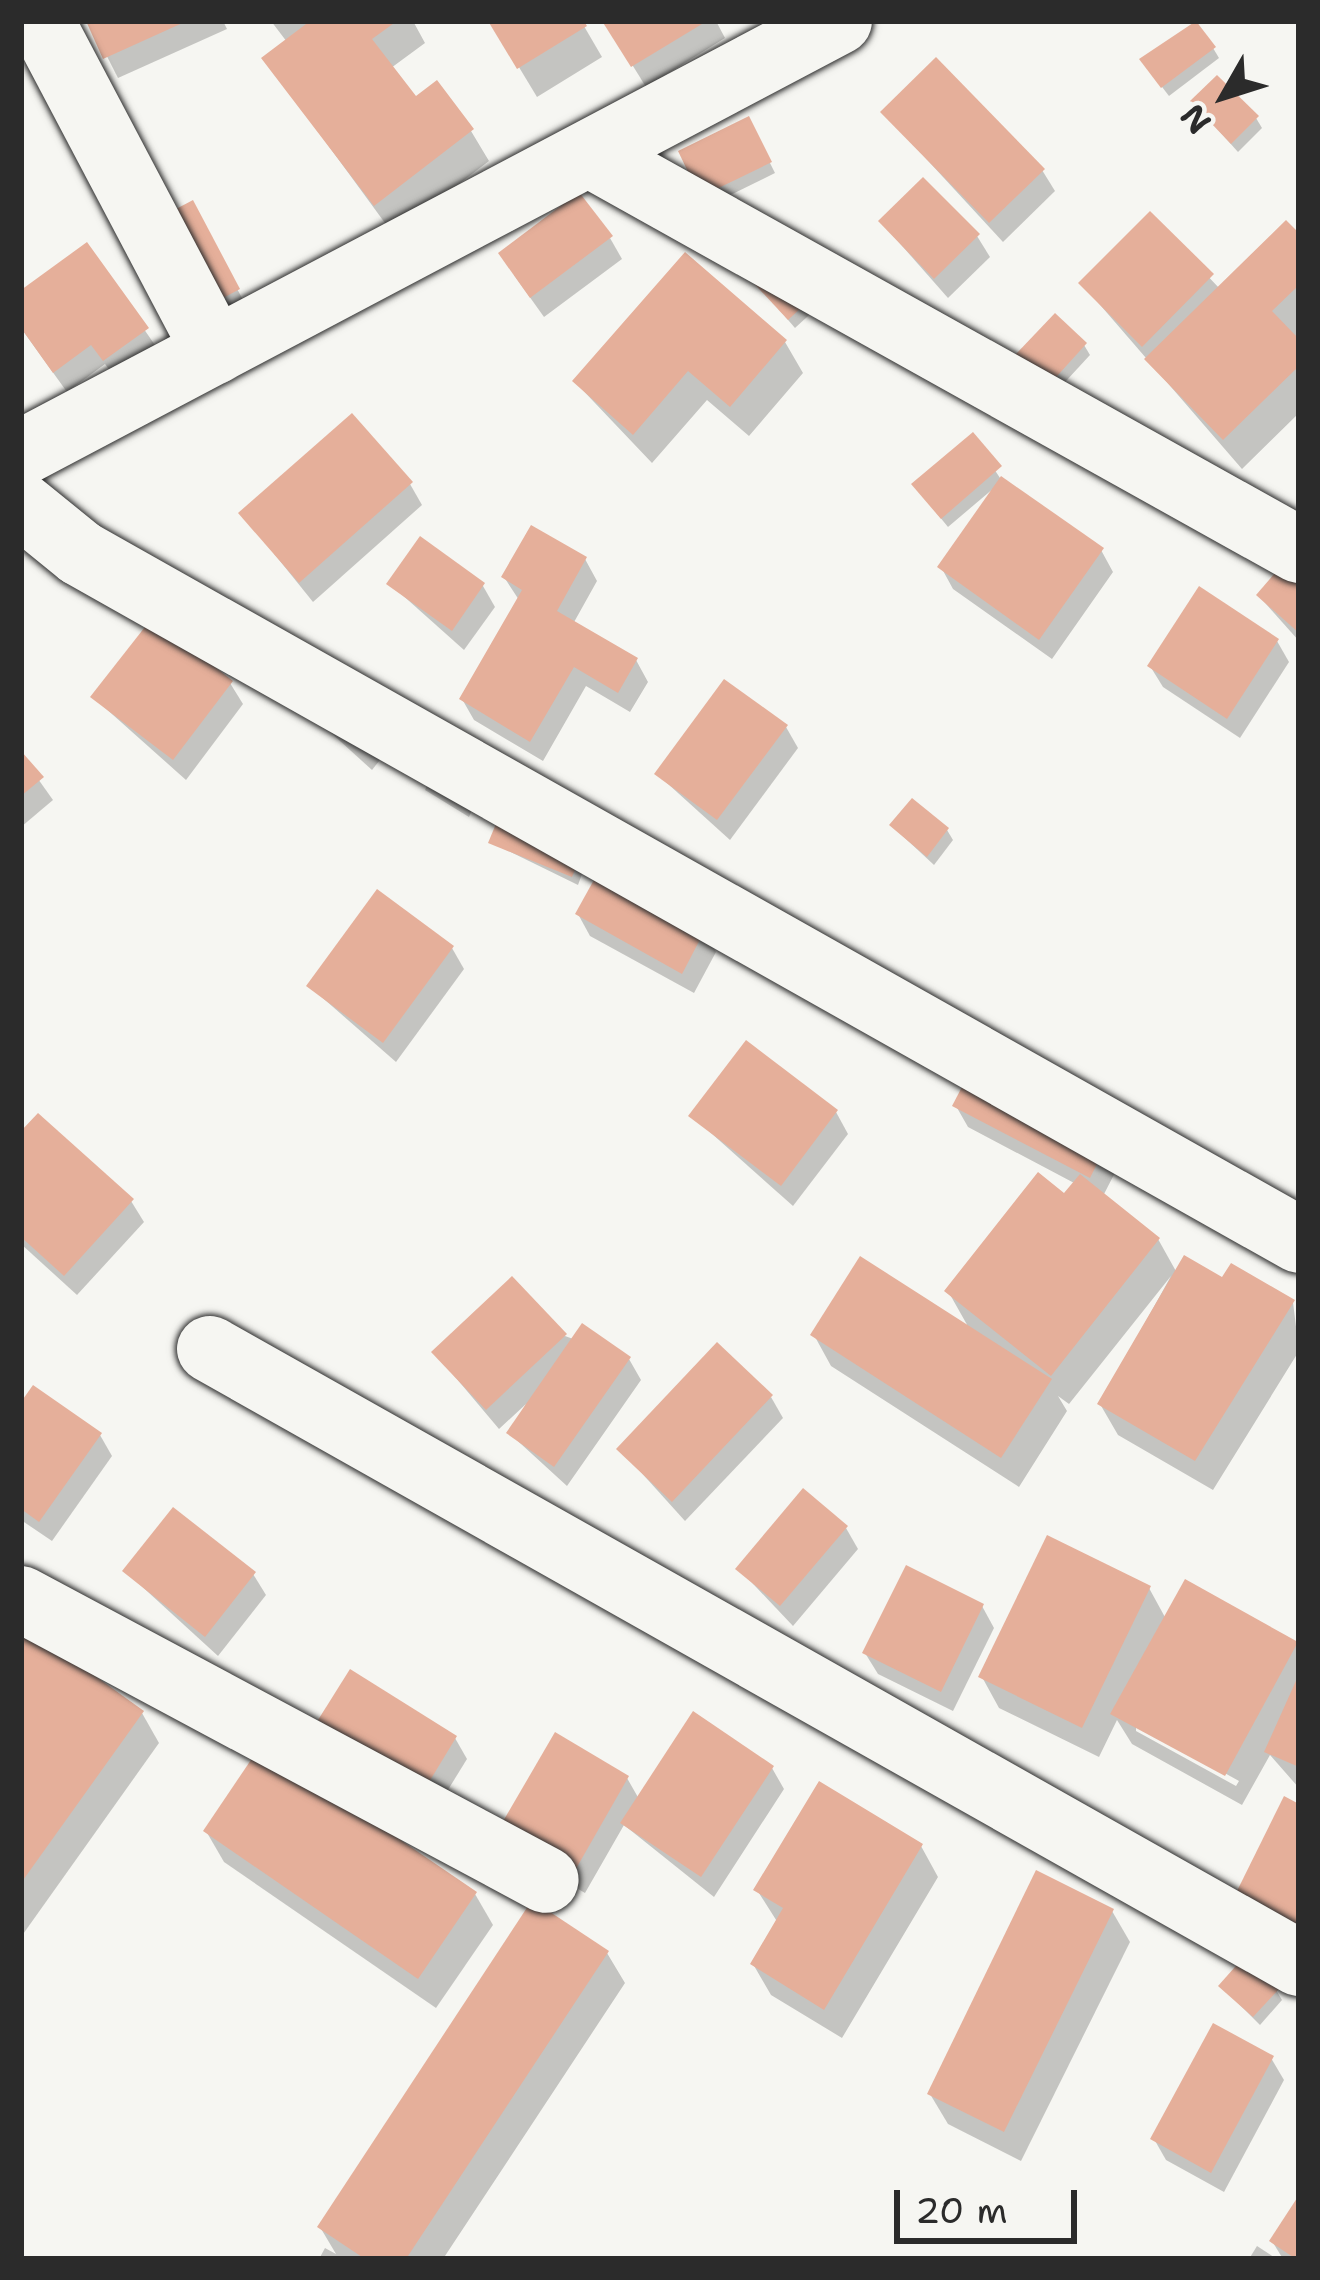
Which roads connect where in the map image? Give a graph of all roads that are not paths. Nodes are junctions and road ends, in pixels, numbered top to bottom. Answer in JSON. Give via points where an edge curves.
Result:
{"nodes":[{"id":1,"x":41,"y":21,"type":"edge"},
{"id":2,"x":839,"y":21,"type":"edge"},
{"id":3,"x":589,"y":154,"type":"junction"},
{"id":4,"x":215,"y":351,"type":"junction"},
{"id":5,"x":21,"y":453,"type":"edge"},
{"id":6,"x":21,"y":506,"type":"edge"},
{"id":7,"x":1299,"y":550,"type":"edge"},
{"id":8,"x":1299,"y":1240,"type":"edge"},
{"id":9,"x":210,"y":1348,"type":"dead end"},
{"id":10,"x":21,"y":1599,"type":"edge"},
{"id":11,"x":546,"y":1880,"type":"dead end"},
{"id":12,"x":1299,"y":1963,"type":"edge"}],
"edges":[{"from":1,"to":4,"type":"street"},
{"from":2,"to":3,"type":"street"},
{"from":3,"to":4,"type":"street"},
{"from":3,"to":7,"type":"street"},
{"from":4,"to":5,"type":"street"},
{"from":6,"to":8,"type":"street","via":[[80,553]]},
{"from":9,"to":12,"type":"street"},
{"from":10,"to":11,"type":"street"}]}
